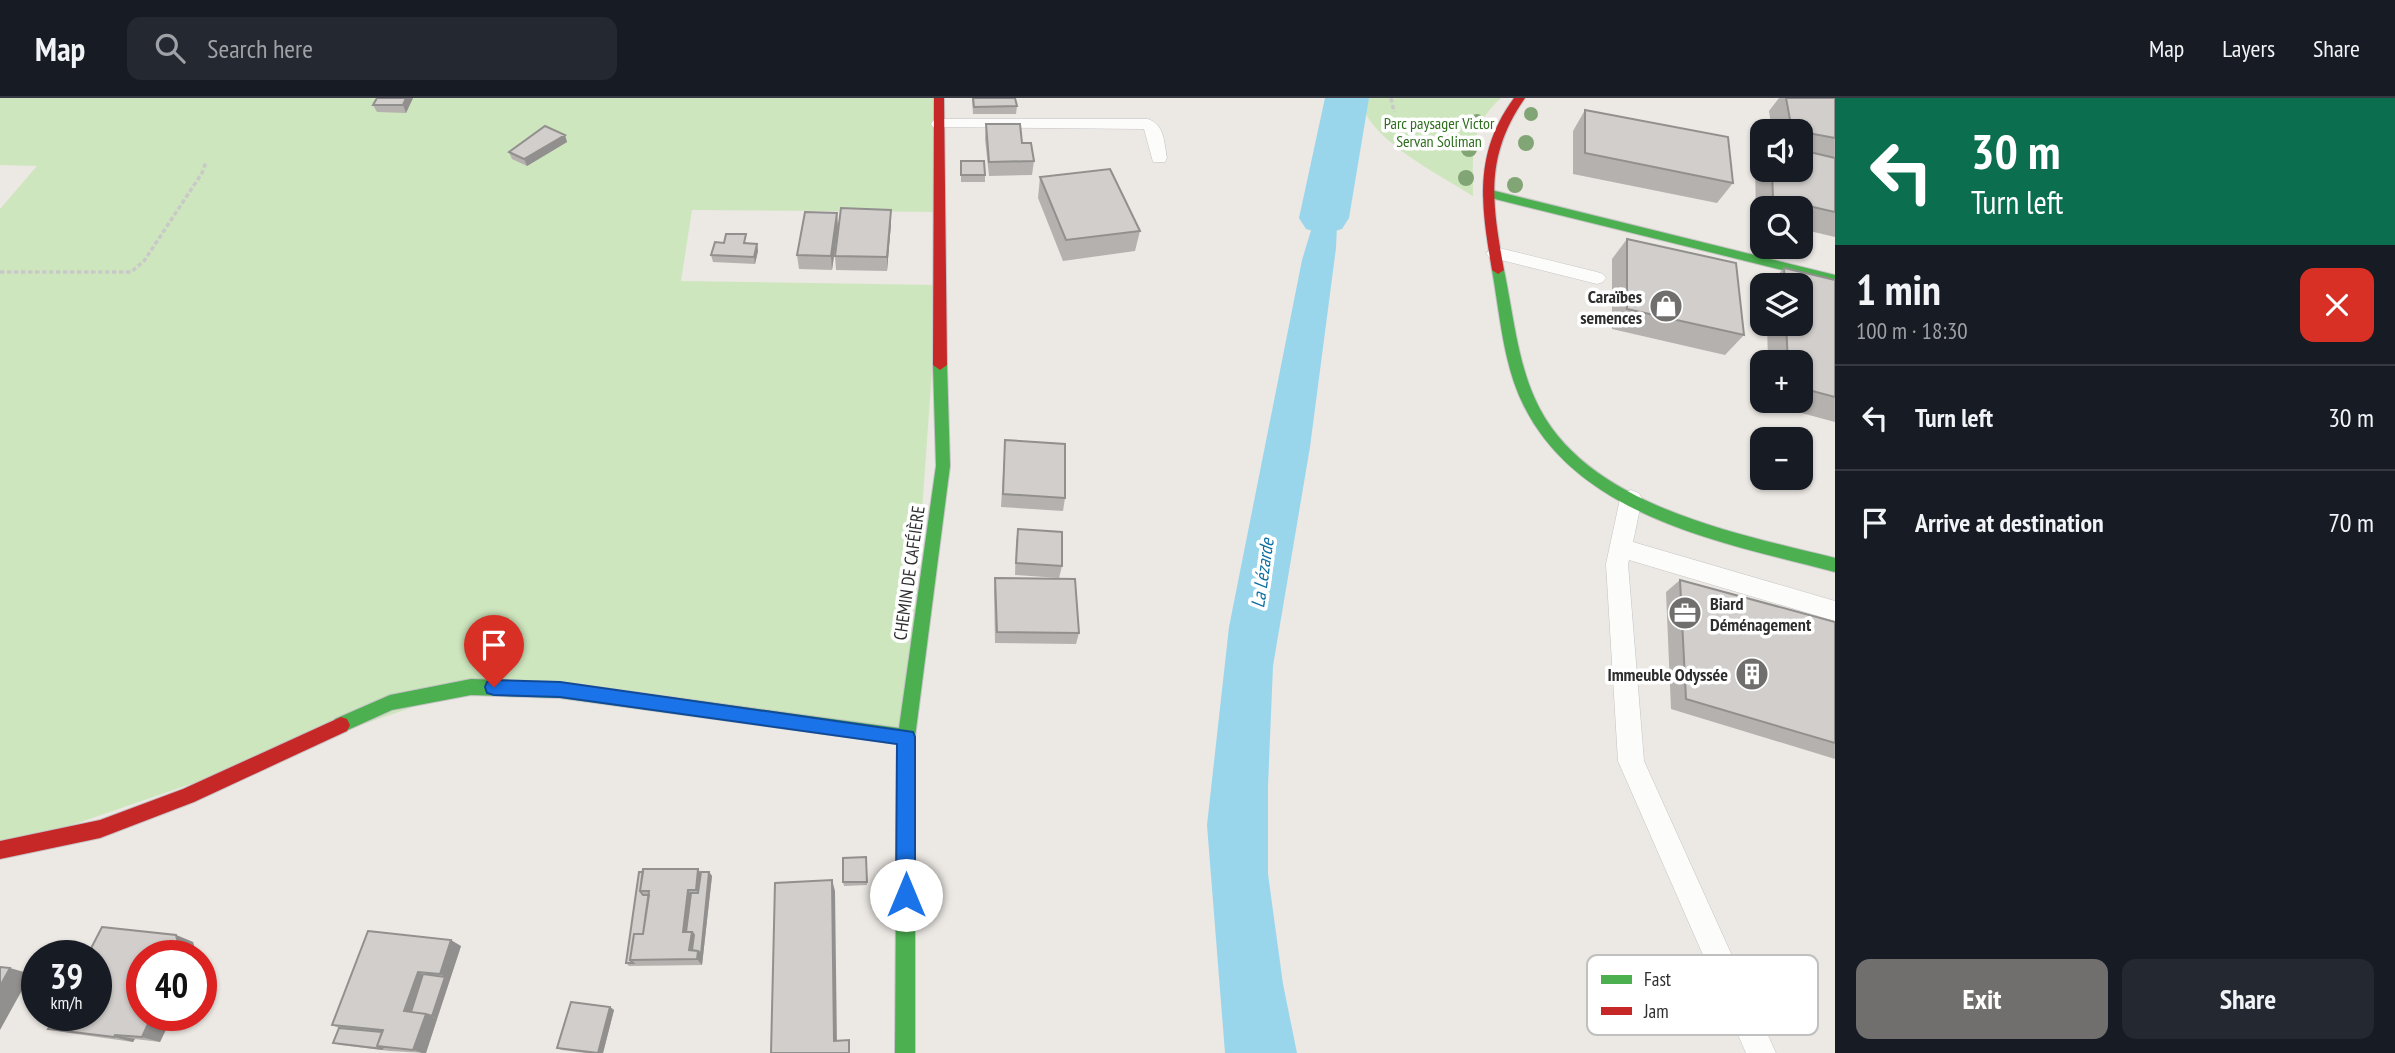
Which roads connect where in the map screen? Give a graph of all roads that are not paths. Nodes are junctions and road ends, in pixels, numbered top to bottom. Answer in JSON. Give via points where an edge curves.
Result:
{"nodes":[{"id":1,"x":939,"y":98,"type":"edge"},
{"id":2,"x":1520,"y":98,"type":"edge"},
{"id":3,"x":939,"y":124,"type":"junction"},
{"id":4,"x":1159,"y":158,"type":"dead end"},
{"id":5,"x":1487,"y":193,"type":"junction"},
{"id":6,"x":1495,"y":253,"type":"junction"},
{"id":7,"x":1597,"y":278,"type":"dead end"},
{"id":8,"x":1835,"y":279,"type":"edge"},
{"id":9,"x":1631,"y":499,"type":"junction"},
{"id":10,"x":1621,"y":548,"type":"junction"},
{"id":11,"x":1835,"y":565,"type":"edge"},
{"id":12,"x":1835,"y":611,"type":"edge"},
{"id":13,"x":906,"y":737,"type":"junction"},
{"id":14,"x":0,"y":850,"type":"edge"},
{"id":15,"x":1717,"y":955,"type":"edge"},
{"id":16,"x":1752,"y":1035,"type":"edge"},
{"id":17,"x":905,"y":1053,"type":"edge"},
{"id":18,"x":1760,"y":1053,"type":"edge"}],
"edges":[{"from":1,"to":3,"type":"street","name":"CHEMIN DE CAFÉIÈRE"},
{"from":2,"to":5,"type":"street","via":[[1506,110],[1492,142]]},
{"from":3,"to":4,"type":"lane","via":[[1147,124],[1154,131]]},
{"from":3,"to":13,"type":"street","name":"CHEMIN DE CAFÉIÈRE","via":[[937,285],[943,466]]},
{"from":5,"to":6,"type":"street"},
{"from":5,"to":8,"type":"street"},
{"from":6,"to":7,"type":"lane"},
{"from":6,"to":9,"type":"street","via":[[1532,408],[1577,465]]},
{"from":9,"to":10,"type":"lane"},
{"from":9,"to":11,"type":"street","via":[[1698,528]]},
{"from":10,"to":12,"type":"lane"},
{"from":10,"to":15,"type":"lane","via":[[1618,564],[1631,761]]},
{"from":13,"to":14,"type":"street","via":[[560,690],[471,687],[390,703],[188,796],[100,830]]},
{"from":13,"to":17,"type":"street","name":"CHEMIN DE CAFÉIÈRE"},
{"from":16,"to":18,"type":"lane"}]}
